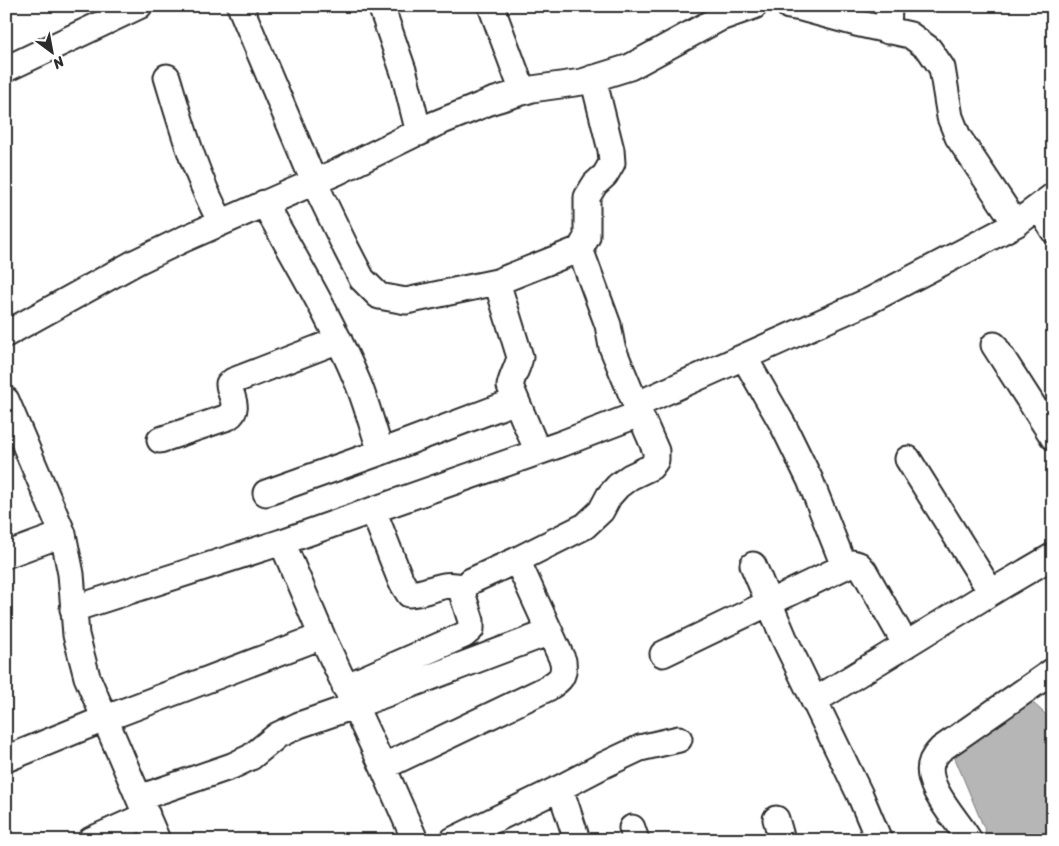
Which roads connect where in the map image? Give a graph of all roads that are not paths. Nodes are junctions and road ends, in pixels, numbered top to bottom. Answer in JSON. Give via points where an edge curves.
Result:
{"nodes":[{"id":1,"x":138,"y":6,"type":"edge"},
{"id":2,"x":240,"y":6,"type":"edge"},
{"id":3,"x":381,"y":6,"type":"edge"},
{"id":4,"x":491,"y":6,"type":"edge"},
{"id":5,"x":754,"y":6,"type":"edge"},
{"id":6,"x":789,"y":6,"type":"edge"},
{"id":7,"x":835,"y":12,"type":"edge"},
{"id":8,"x":889,"y":18,"type":"edge"},
{"id":9,"x":6,"y":69,"type":"edge"},
{"id":10,"x":167,"y":77,"type":"dead end"},
{"id":11,"x":593,"y":78,"type":"junction"},
{"id":12,"x":523,"y":92,"type":"junction"},
{"id":13,"x":418,"y":133,"type":"junction"},
{"id":14,"x":314,"y":182,"type":"junction"},
{"id":15,"x":1046,"y":201,"type":"edge"},
{"id":16,"x":264,"y":203,"type":"junction"},
{"id":17,"x":221,"y":222,"type":"junction"},
{"id":18,"x":1016,"y":224,"type":"junction"},
{"id":19,"x":1053,"y":230,"type":"edge"},
{"id":20,"x":580,"y":249,"type":"junction"},
{"id":21,"x":496,"y":282,"type":"junction"},
{"id":22,"x":6,"y":334,"type":"edge"},
{"id":23,"x":339,"y":340,"type":"junction"},
{"id":24,"x":994,"y":345,"type":"dead end"},
{"id":25,"x":744,"y":356,"type":"junction"},
{"id":26,"x":6,"y":400,"type":"edge"},
{"id":27,"x":516,"y":401,"type":"junction"},
{"id":28,"x":637,"y":410,"type":"junction"},
{"id":29,"x":1053,"y":437,"type":"edge"},
{"id":30,"x":160,"y":440,"type":"dead end"},
{"id":31,"x":381,"y":452,"type":"junction"},
{"id":32,"x":538,"y":452,"type":"junction"},
{"id":33,"x":908,"y":459,"type":"dead end"},
{"id":34,"x":266,"y":492,"type":"dead end"},
{"id":35,"x":374,"y":510,"type":"junction"},
{"id":36,"x":63,"y":534,"type":"junction"},
{"id":37,"x":282,"y":542,"type":"junction"},
{"id":38,"x":6,"y":554,"type":"edge"},
{"id":39,"x":1053,"y":556,"type":"edge"},
{"id":40,"x":517,"y":560,"type":"junction"},
{"id":41,"x":753,"y":565,"type":"dead end"},
{"id":42,"x":844,"y":566,"type":"junction"},
{"id":43,"x":464,"y":588,"type":"junction"},
{"id":44,"x":991,"y":592,"type":"junction"},
{"id":45,"x":770,"y":603,"type":"junction"},
{"id":46,"x":73,"y":608,"type":"junction"},
{"id":47,"x":550,"y":632,"type":"junction"},
{"id":48,"x":322,"y":636,"type":"junction"},
{"id":49,"x":906,"y":646,"type":"junction"},
{"id":50,"x":663,"y":654,"type":"dead end"},
{"id":51,"x":1053,"y":671,"type":"edge"},
{"id":52,"x":350,"y":697,"type":"junction"},
{"id":53,"x":814,"y":701,"type":"junction"},
{"id":54,"x":104,"y":719,"type":"junction"},
{"id":55,"x":679,"y":739,"type":"dead end"},
{"id":56,"x":6,"y":759,"type":"edge"},
{"id":57,"x":384,"y":767,"type":"junction"},
{"id":58,"x":560,"y":788,"type":"junction"},
{"id":59,"x":143,"y":807,"type":"junction"},
{"id":60,"x":91,"y":840,"type":"edge"},
{"id":61,"x":156,"y":840,"type":"edge"},
{"id":62,"x":415,"y":840,"type":"edge"},
{"id":63,"x":453,"y":840,"type":"edge"},
{"id":64,"x":578,"y":840,"type":"edge"},
{"id":65,"x":879,"y":840,"type":"edge"},
{"id":66,"x":969,"y":840,"type":"edge"}],
"edges":[{"from":1,"to":9,"type":"street"},
{"from":2,"to":14,"type":"street"},
{"from":3,"to":13,"type":"street","via":[[404,73]]},
{"from":4,"to":12,"type":"street"},
{"from":5,"to":11,"type":"street","via":[[720,18],[630,66]]},
{"from":6,"to":7,"type":"street"},
{"from":7,"to":8,"type":"street"},
{"from":8,"to":18,"type":"street","via":[[929,49],[942,68],[950,117],[958,137]]},
{"from":10,"to":17,"type":"street","via":[[192,158]]},
{"from":11,"to":12,"type":"street"},
{"from":11,"to":20,"type":"street","via":[[612,163],[587,197],[588,236]]},
{"from":12,"to":13,"type":"street","via":[[492,100]]},
{"from":13,"to":14,"type":"street"},
{"from":14,"to":16,"type":"street"},
{"from":14,"to":21,"type":"street","via":[[362,278],[379,296],[406,301]]},
{"from":15,"to":18,"type":"street"},
{"from":15,"to":19,"type":"street"},
{"from":16,"to":17,"type":"street"},
{"from":16,"to":23,"type":"street"},
{"from":17,"to":22,"type":"street","via":[[136,262]]},
{"from":18,"to":25,"type":"street","via":[[868,301]]},
{"from":20,"to":21,"type":"street"},
{"from":20,"to":28,"type":"street","via":[[608,325],[612,347]]},
{"from":21,"to":27,"type":"street","via":[[520,357],[510,386]]},
{"from":23,"to":30,"type":"street","via":[[233,381],[229,384],[236,408],[234,413]]},
{"from":23,"to":31,"type":"street"},
{"from":24,"to":29,"type":"street"},
{"from":25,"to":28,"type":"street"},
{"from":25,"to":42,"type":"street","via":[[810,480]]},
{"from":26,"to":36,"type":"street"},
{"from":27,"to":31,"type":"street"},
{"from":27,"to":32,"type":"street"},
{"from":28,"to":32,"type":"street"},
{"from":28,"to":40,"type":"street","via":[[656,451],[656,460],[651,467],[618,486],[601,511],[585,526]]},
{"from":31,"to":34,"type":"street"},
{"from":32,"to":35,"type":"street"},
{"from":33,"to":44,"type":"street"},
{"from":35,"to":37,"type":"street"},
{"from":35,"to":43,"type":"street","via":[[401,581],[410,594],[446,585]]},
{"from":36,"to":38,"type":"street"},
{"from":36,"to":46,"type":"street","via":[[71,574]]},
{"from":37,"to":46,"type":"street"},
{"from":37,"to":48,"type":"street"},
{"from":39,"to":44,"type":"street"},
{"from":40,"to":43,"type":"street","via":[[471,581]]},
{"from":40,"to":47,"type":"street"},
{"from":41,"to":45,"type":"street"},
{"from":42,"to":45,"type":"street"},
{"from":42,"to":49,"type":"street","via":[[859,564]]},
{"from":43,"to":52,"type":"street","via":[[471,629]]},
{"from":44,"to":49,"type":"street"},
{"from":45,"to":50,"type":"street"},
{"from":45,"to":53,"type":"street"},
{"from":46,"to":54,"type":"street","via":[[87,677]]},
{"from":47,"to":52,"type":"street"},
{"from":47,"to":57,"type":"street","via":[[563,661],[560,680]]},
{"from":48,"to":52,"type":"street"},
{"from":48,"to":54,"type":"street"},
{"from":49,"to":53,"type":"street"},
{"from":51,"to":66,"type":"street","via":[[941,748],[931,762],[931,779],[939,796]]},
{"from":52,"to":57,"type":"street"},
{"from":52,"to":59,"type":"street","via":[[278,735],[251,757]]},
{"from":53,"to":65,"type":"street"},
{"from":54,"to":56,"type":"street"},
{"from":54,"to":59,"type":"street"},
{"from":55,"to":58,"type":"street","via":[[640,748]]},
{"from":57,"to":62,"type":"street"},
{"from":58,"to":63,"type":"street"},
{"from":58,"to":64,"type":"street"},
{"from":59,"to":60,"type":"street"},
{"from":59,"to":61,"type":"street"}]}
